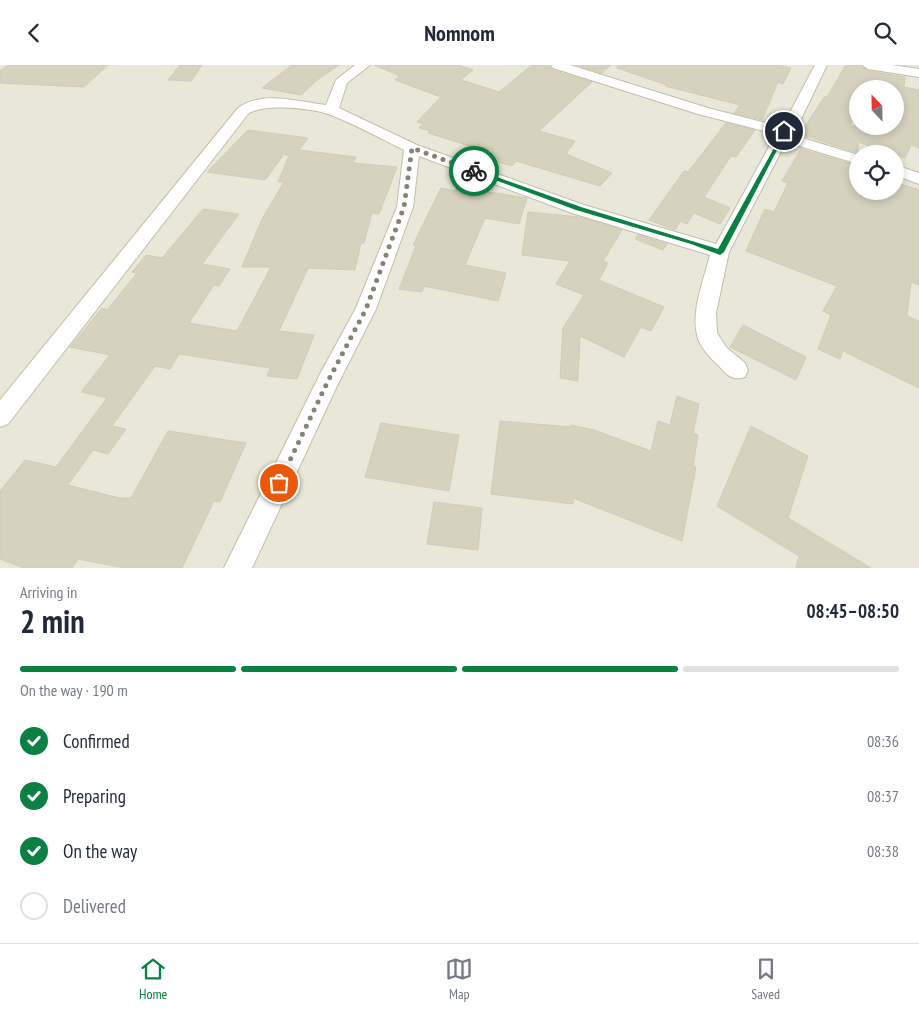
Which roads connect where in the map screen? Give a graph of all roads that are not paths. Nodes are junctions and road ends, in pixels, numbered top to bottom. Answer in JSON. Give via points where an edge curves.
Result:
{"nodes":[{"id":1,"x":364,"y":65,"type":"edge"},
{"id":2,"x":557,"y":65,"type":"edge"},
{"id":3,"x":821,"y":65,"type":"edge"},
{"id":4,"x":868,"y":65,"type":"edge"},
{"id":5,"x":919,"y":73,"type":"edge"},
{"id":6,"x":332,"y":110,"type":"junction"},
{"id":7,"x":783,"y":134,"type":"junction"},
{"id":8,"x":412,"y":148,"type":"junction"},
{"id":9,"x":849,"y":157,"type":"edge"},
{"id":10,"x":904,"y":173,"type":"edge"},
{"id":11,"x":919,"y":179,"type":"edge"},
{"id":12,"x":720,"y":252,"type":"junction"},
{"id":13,"x":737,"y":370,"type":"dead end"},
{"id":14,"x":0,"y":417,"type":"edge"},
{"id":15,"x":238,"y":568,"type":"edge"}],
"edges":[{"from":1,"to":6,"type":"street","via":[[339,81]]},
{"from":2,"to":7,"type":"street"},
{"from":3,"to":7,"type":"street","via":[[796,117]]},
{"from":4,"to":5,"type":"street"},
{"from":6,"to":8,"type":"street"},
{"from":6,"to":14,"type":"street","via":[[272,102],[251,105],[243,111]]},
{"from":7,"to":9,"type":"street"},
{"from":7,"to":12,"type":"street"},
{"from":8,"to":12,"type":"street","via":[[578,209]]},
{"from":8,"to":15,"type":"street","via":[[404,207],[366,309]]},
{"from":10,"to":11,"type":"street"},
{"from":12,"to":13,"type":"street","via":[[706,313],[707,335],[719,353]]}]}
